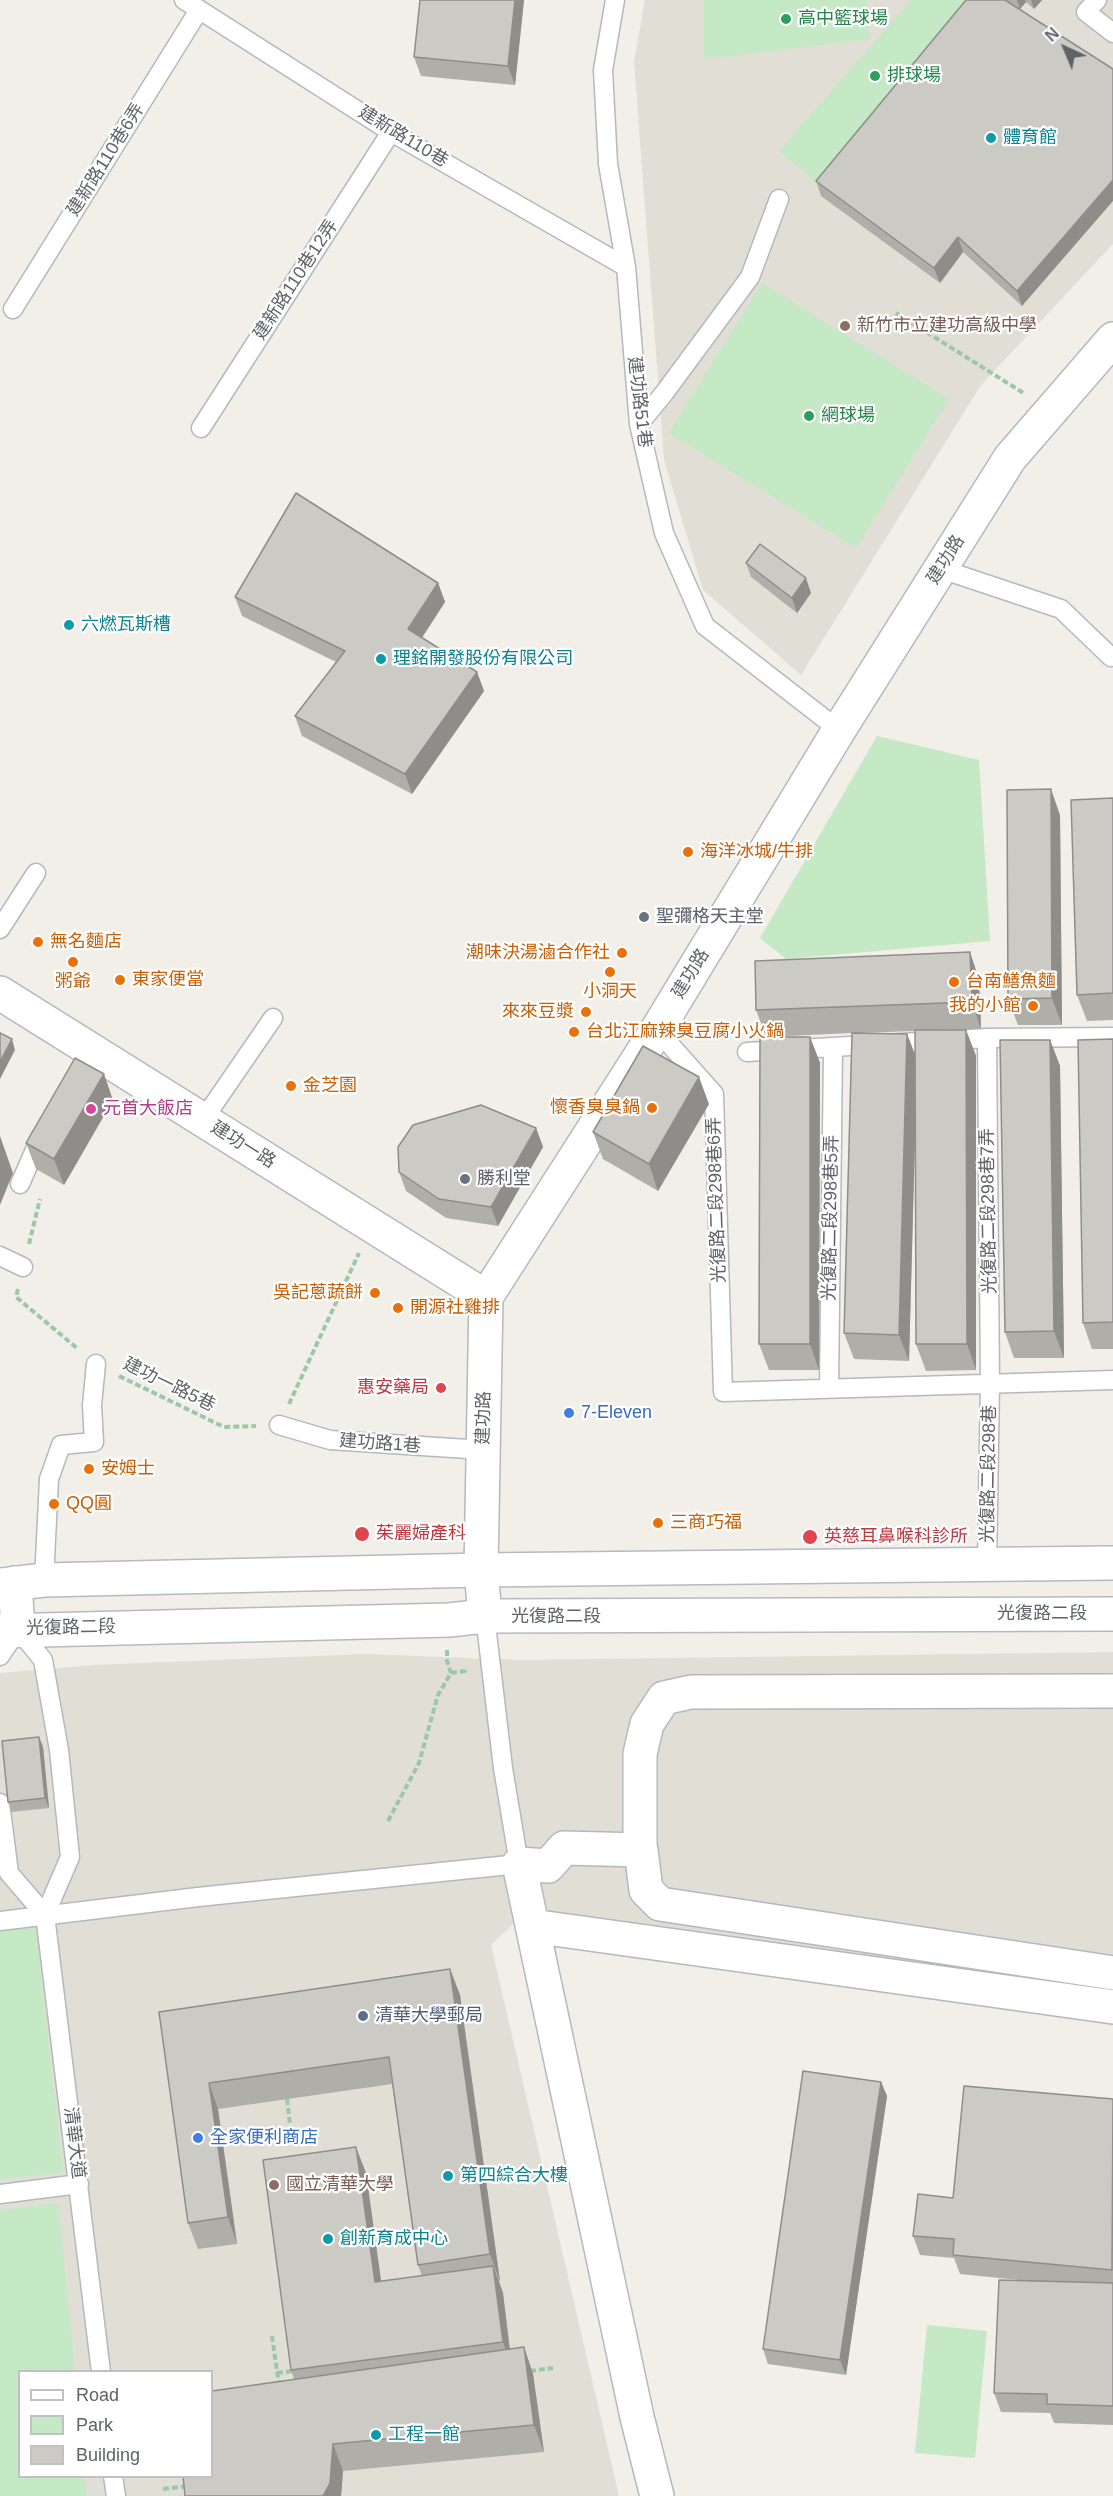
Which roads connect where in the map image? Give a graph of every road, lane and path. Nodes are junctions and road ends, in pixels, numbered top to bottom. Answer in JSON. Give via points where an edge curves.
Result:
{"nodes":[{"id":1,"x":184,"y":0,"type":"edge"},
{"id":2,"x":615,"y":0,"type":"edge"},
{"id":3,"x":1097,"y":0,"type":"edge"},
{"id":4,"x":199,"y":10,"type":"junction"},
{"id":5,"x":1113,"y":33,"type":"edge"},
{"id":6,"x":391,"y":132,"type":"junction"},
{"id":7,"x":779,"y":199,"type":"dead end"},
{"id":8,"x":626,"y":267,"type":"junction"},
{"id":9,"x":13,"y":309,"type":"dead end"},
{"id":10,"x":896,"y":314,"type":"dead end"},
{"id":11,"x":1113,"y":339,"type":"edge"},
{"id":12,"x":1050,"y":411,"type":"junction"},
{"id":13,"x":639,"y":424,"type":"junction"},
{"id":14,"x":201,"y":428,"type":"dead end"},
{"id":15,"x":941,"y":569,"type":"junction"},
{"id":16,"x":1111,"y":657,"type":"dead end"},
{"id":17,"x":839,"y":730,"type":"junction"},
{"id":18,"x":36,"y":873,"type":"dead end"},
{"id":19,"x":0,"y":929,"type":"edge"},
{"id":20,"x":0,"y":993,"type":"edge"},
{"id":21,"x":273,"y":1018,"type":"dead end"},
{"id":22,"x":657,"y":1030,"type":"junction"},
{"id":23,"x":1113,"y":1037,"type":"edge"},
{"id":24,"x":987,"y":1038,"type":"junction"},
{"id":25,"x":833,"y":1048,"type":"junction"},
{"id":26,"x":747,"y":1052,"type":"dead end"},
{"id":27,"x":48,"y":1120,"type":"edge"},
{"id":28,"x":203,"y":1120,"type":"junction"},
{"id":29,"x":20,"y":1184,"type":"joint"},
{"id":30,"x":372,"y":1226,"type":"junction"},
{"id":31,"x":0,"y":1256,"type":"edge"},
{"id":32,"x":23,"y":1267,"type":"junction"},
{"id":33,"x":486,"y":1297,"type":"junction"},
{"id":34,"x":96,"y":1364,"type":"junction"},
{"id":35,"x":1113,"y":1380,"type":"edge"},
{"id":36,"x":990,"y":1384,"type":"junction"},
{"id":37,"x":829,"y":1388,"type":"junction"},
{"id":38,"x":279,"y":1425,"type":"junction"},
{"id":39,"x":483,"y":1450,"type":"junction"},
{"id":40,"x":1113,"y":1563,"type":"edge"},
{"id":41,"x":987,"y":1564,"type":"junction"},
{"id":42,"x":481,"y":1570,"type":"junction"},
{"id":43,"x":20,"y":1583,"type":"edge"},
{"id":44,"x":1113,"y":1614,"type":"edge"},
{"id":45,"x":485,"y":1616,"type":"junction"},
{"id":46,"x":9,"y":1630,"type":"edge"},
{"id":47,"x":447,"y":1644,"type":"dead end"},
{"id":48,"x":0,"y":1656,"type":"edge"},
{"id":49,"x":468,"y":1662,"type":"dead end"},
{"id":50,"x":451,"y":1673,"type":"junction"},
{"id":51,"x":1113,"y":1691,"type":"edge"},
{"id":52,"x":0,"y":1803,"type":"edge"},
{"id":53,"x":388,"y":1821,"type":"dead end"},
{"id":54,"x":640,"y":1850,"type":"junction"},
{"id":55,"x":519,"y":1864,"type":"junction"},
{"id":56,"x":45,"y":1915,"type":"junction"},
{"id":57,"x":0,"y":1920,"type":"edge"},
{"id":58,"x":532,"y":1926,"type":"junction"},
{"id":59,"x":1113,"y":1974,"type":"edge"},
{"id":60,"x":1113,"y":2007,"type":"edge"},
{"id":61,"x":287,"y":2099,"type":"edge"},
{"id":62,"x":291,"y":2132,"type":"dead end"},
{"id":63,"x":79,"y":2184,"type":"junction"},
{"id":64,"x":0,"y":2194,"type":"edge"},
{"id":65,"x":272,"y":2336,"type":"dead end"},
{"id":66,"x":553,"y":2368,"type":"dead end"},
{"id":67,"x":101,"y":2370,"type":"edge"},
{"id":68,"x":297,"y":2370,"type":"edge"},
{"id":69,"x":277,"y":2373,"type":"junction"},
{"id":70,"x":518,"y":2373,"type":"edge"},
{"id":71,"x":280,"y":2395,"type":"edge"},
{"id":72,"x":113,"y":2478,"type":"edge"},
{"id":73,"x":190,"y":2486,"type":"edge"},
{"id":74,"x":164,"y":2489,"type":"dead end"},
{"id":75,"x":116,"y":2496,"type":"edge"},
{"id":76,"x":657,"y":2496,"type":"edge"}],
"edges":[{"from":1,"to":4,"type":"lane","name":"建新路110巷"},
{"from":2,"to":8,"type":"lane","name":"建功路51巷","via":[[603,70],[608,164]]},
{"from":3,"to":5,"type":"lane","via":[[1086,12]]},
{"from":4,"to":6,"type":"lane","name":"建新路110巷"},
{"from":4,"to":9,"type":"lane","name":"建新路110巷6弄"},
{"from":6,"to":8,"type":"lane","name":"建新路110巷"},
{"from":6,"to":14,"type":"lane","name":"建新路110巷12弄"},
{"from":7,"to":13,"type":"lane","via":[[750,277]]},
{"from":8,"to":13,"type":"lane","name":"建功路51巷"},
{"from":10,"to":12,"type":"path"},
{"from":11,"to":12,"type":"street","name":"建功路"},
{"from":12,"to":15,"type":"street","name":"建功路","via":[[1010,458]]},
{"from":13,"to":17,"type":"lane","name":"建功路51巷","via":[[664,533],[705,626]]},
{"from":15,"to":16,"type":"lane","via":[[1061,609]]},
{"from":15,"to":17,"type":"street","name":"建功路"},
{"from":17,"to":22,"type":"street","name":"建功路"},
{"from":18,"to":19,"type":"lane"},
{"from":20,"to":28,"type":"street","name":"建功一路","via":[[78,1052]]},
{"from":21,"to":28,"type":"lane"},
{"from":22,"to":33,"type":"street","name":"建功路"},
{"from":22,"to":37,"type":"lane","name":"光復路二段298巷6弄","via":[[714,1094],[723,1392]]},
{"from":23,"to":24,"type":"lane"},
{"from":24,"to":25,"type":"lane"},
{"from":24,"to":36,"type":"lane","name":"光復路二段298巷7弄"},
{"from":25,"to":26,"type":"lane"},
{"from":25,"to":37,"type":"lane","name":"光復路二段298巷5弄"},
{"from":27,"to":29,"type":"lane"},
{"from":28,"to":30,"type":"street","name":"建功一路"},
{"from":29,"to":32,"type":"path","name":"建功一路5巷","via":[[41,1195]]},
{"from":30,"to":33,"type":"street","name":"建功一路"},
{"from":30,"to":38,"type":"path"},
{"from":31,"to":32,"type":"lane"},
{"from":32,"to":34,"type":"path","name":"建功一路5巷","via":[[16,1296]]},
{"from":33,"to":39,"type":"street","name":"建功路"},
{"from":34,"to":38,"type":"path","name":"建功一路5巷","via":[[224,1427]]},
{"from":34,"to":43,"type":"lane","via":[[94,1442],[61,1445]]},
{"from":35,"to":36,"type":"lane"},
{"from":36,"to":37,"type":"lane"},
{"from":36,"to":41,"type":"lane","name":"光復路二段298巷"},
{"from":38,"to":39,"type":"lane","name":"建功路1巷","via":[[330,1440]]},
{"from":39,"to":42,"type":"street","name":"建功路"},
{"from":40,"to":41,"type":"street"},
{"from":41,"to":42,"type":"street"},
{"from":42,"to":43,"type":"street"},
{"from":42,"to":45,"type":"street","name":"建功路"},
{"from":43,"to":46,"type":"street"},
{"from":44,"to":45,"type":"street","name":"光復路二段"},
{"from":45,"to":46,"type":"street","name":"光復路二段"},
{"from":45,"to":55,"type":"lane"},
{"from":46,"to":48,"type":"lane"},
{"from":46,"to":56,"type":"lane","via":[[43,1660],[59,1750],[70,1857]]},
{"from":47,"to":50,"type":"path"},
{"from":49,"to":50,"type":"path","via":[[465,1671]]},
{"from":50,"to":53,"type":"path","via":[[438,1695],[419,1763]]},
{"from":51,"to":54,"type":"street","via":[[691,1692],[664,1698],[647,1724],[640,1754]]},
{"from":52,"to":56,"type":"lane","via":[[9,1873]]},
{"from":54,"to":55,"type":"street","via":[[564,1848],[548,1866]]},
{"from":54,"to":59,"type":"street","via":[[646,1890],[660,1904]]},
{"from":55,"to":56,"type":"lane"},
{"from":55,"to":58,"type":"street"},
{"from":56,"to":57,"type":"lane"},
{"from":56,"to":63,"type":"lane","name":"清華大道"},
{"from":58,"to":60,"type":"street"},
{"from":58,"to":76,"type":"street"},
{"from":61,"to":62,"type":"path"},
{"from":63,"to":64,"type":"lane"},
{"from":63,"to":67,"type":"lane","name":"清華大道"},
{"from":65,"to":69,"type":"path"},
{"from":66,"to":70,"type":"path"},
{"from":68,"to":69,"type":"path"},
{"from":69,"to":71,"type":"path"},
{"from":72,"to":75,"type":"lane"},
{"from":73,"to":74,"type":"path"}]}
